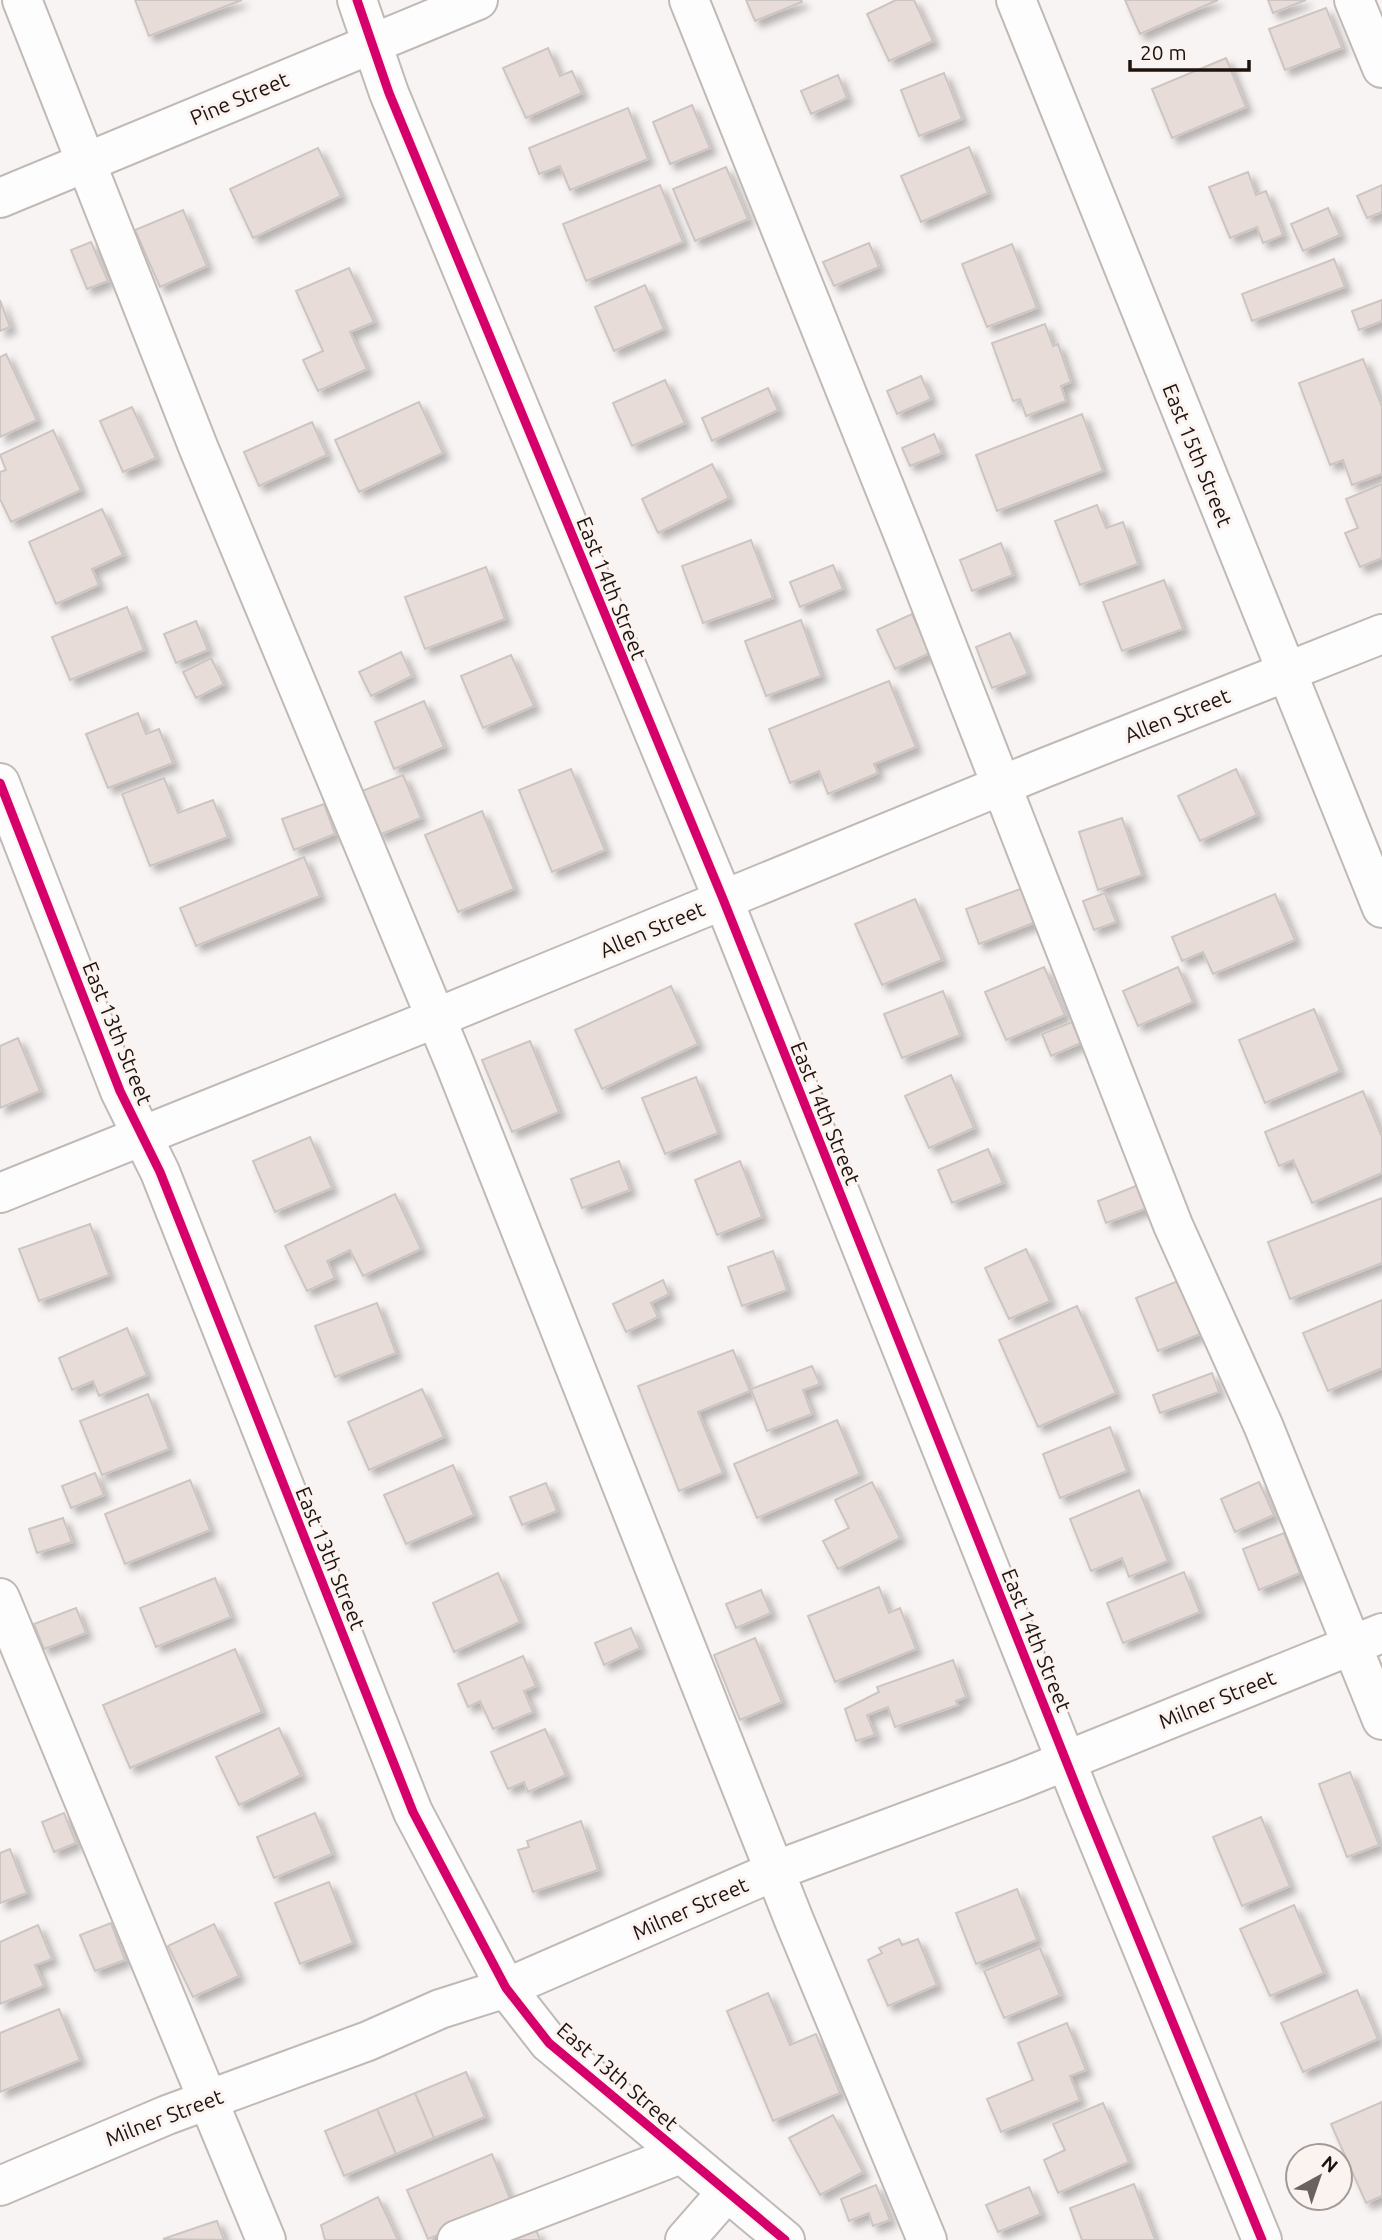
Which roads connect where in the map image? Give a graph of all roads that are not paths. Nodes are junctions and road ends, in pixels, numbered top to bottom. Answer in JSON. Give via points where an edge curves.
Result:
{"nodes":[{"id":1,"x":22,"y":0,"type":"edge"},
{"id":2,"x":357,"y":0,"type":"edge"},
{"id":3,"x":478,"y":0,"type":"edge"},
{"id":4,"x":689,"y":0,"type":"edge"},
{"id":5,"x":1017,"y":0,"type":"edge"},
{"id":6,"x":1354,"y":0,"type":"edge"},
{"id":7,"x":373,"y":42,"type":"junction"},
{"id":8,"x":1382,"y":68,"type":"edge"},
{"id":9,"x":88,"y":164,"type":"junction"},
{"id":10,"x":0,"y":198,"type":"edge"},
{"id":11,"x":1382,"y":634,"type":"edge"},
{"id":12,"x":1287,"y":673,"type":"junction"},
{"id":13,"x":0,"y":783,"type":"edge"},
{"id":14,"x":1001,"y":787,"type":"junction"},
{"id":15,"x":723,"y":899,"type":"junction"},
{"id":16,"x":1382,"y":908,"type":"edge"},
{"id":17,"x":436,"y":1018,"type":"junction"},
{"id":18,"x":142,"y":1135,"type":"junction"},
{"id":19,"x":0,"y":1193,"type":"edge"},
{"id":20,"x":0,"y":1598,"type":"edge"},
{"id":21,"x":1368,"y":1639,"type":"edge"},
{"id":22,"x":1382,"y":1720,"type":"edge"},
{"id":23,"x":1066,"y":1760,"type":"junction"},
{"id":24,"x":777,"y":1870,"type":"junction"},
{"id":25,"x":506,"y":1988,"type":"junction"},
{"id":26,"x":205,"y":2100,"type":"junction"},
{"id":27,"x":681,"y":2154,"type":"junction"},
{"id":28,"x":0,"y":2186,"type":"edge"},
{"id":29,"x":727,"y":2193,"type":"junction"},
{"id":30,"x":266,"y":2240,"type":"edge"},
{"id":31,"x":457,"y":2240,"type":"edge"},
{"id":32,"x":685,"y":2240,"type":"edge"},
{"id":33,"x":785,"y":2240,"type":"edge"},
{"id":34,"x":927,"y":2240,"type":"edge"},
{"id":35,"x":1262,"y":2240,"type":"edge"}],
"edges":[{"from":1,"to":9,"type":"street"},
{"from":2,"to":7,"type":"street","name":"East 14th Street"},
{"from":3,"to":7,"type":"street","name":"Pine Street"},
{"from":4,"to":14,"type":"street"},
{"from":5,"to":12,"type":"street","name":"East 15th Street"},
{"from":6,"to":8,"type":"street"},
{"from":7,"to":9,"type":"street","name":"Pine Street"},
{"from":7,"to":15,"type":"street","name":"East 14th Street","via":[[389,93]]},
{"from":9,"to":10,"type":"street","name":"Pine Street"},
{"from":9,"to":17,"type":"street","via":[[200,449]]},
{"from":11,"to":12,"type":"street","name":"Allen Street"},
{"from":12,"to":14,"type":"street","name":"Allen Street"},
{"from":12,"to":16,"type":"street","name":"East 15th Street"},
{"from":13,"to":18,"type":"street","name":"East 13th Street","via":[[120,1091]]},
{"from":14,"to":15,"type":"street","name":"Allen Street"},
{"from":14,"to":21,"type":"street","via":[[1173,1225]]},
{"from":15,"to":17,"type":"street","name":"Allen Street"},
{"from":15,"to":23,"type":"street","name":"East 14th Street"},
{"from":17,"to":18,"type":"street","name":"Allen Street"},
{"from":17,"to":24,"type":"street"},
{"from":18,"to":19,"type":"street","name":"Allen Street"},
{"from":18,"to":25,"type":"street","name":"East 13th Street","via":[[413,1812]]},
{"from":20,"to":26,"type":"street"},
{"from":21,"to":22,"type":"street"},
{"from":21,"to":23,"type":"street","name":"Milner Street"},
{"from":23,"to":24,"type":"street","name":"Milner Street"},
{"from":23,"to":35,"type":"street","name":"East 14th Street"},
{"from":24,"to":25,"type":"street","name":"Milner Street"},
{"from":24,"to":34,"type":"street"},
{"from":25,"to":26,"type":"street","name":"Milner Street"},
{"from":25,"to":27,"type":"street","name":"East 13th Street","via":[[548,2043]]},
{"from":26,"to":28,"type":"street","name":"Milner Street"},
{"from":26,"to":30,"type":"street"},
{"from":27,"to":29,"type":"street","name":"East 13th Street"},
{"from":27,"to":31,"type":"street"},
{"from":29,"to":32,"type":"street"},
{"from":29,"to":33,"type":"street","name":"East 13th Street"}]}
